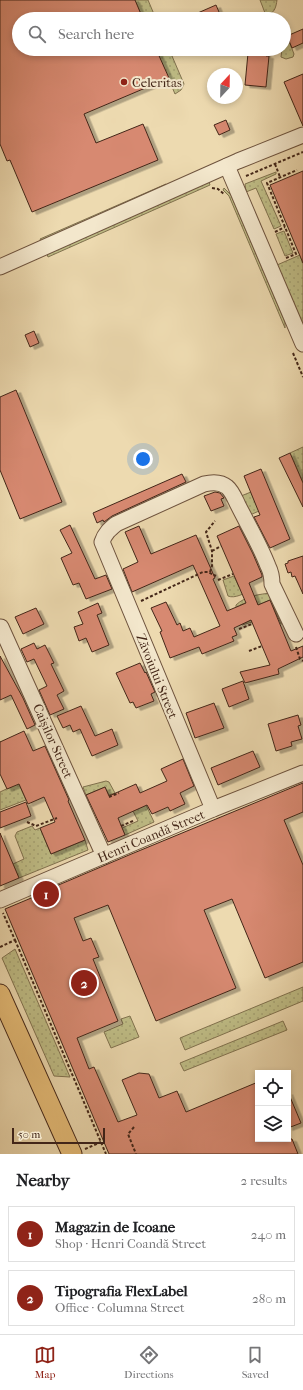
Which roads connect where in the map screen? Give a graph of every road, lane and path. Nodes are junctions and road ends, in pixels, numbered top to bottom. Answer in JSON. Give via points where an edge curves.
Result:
{"nodes":[{"id":1,"x":303,"y":135,"type":"edge"},
{"id":2,"x":303,"y":152,"type":"edge"},
{"id":3,"x":275,"y":164,"type":"junction"},
{"id":4,"x":227,"y":166,"type":"junction"},
{"id":5,"x":297,"y":170,"type":"dead end"},
{"id":6,"x":280,"y":177,"type":"junction"},
{"id":7,"x":233,"y":182,"type":"junction"},
{"id":8,"x":210,"y":188,"type":"dead end"},
{"id":9,"x":218,"y":190,"type":"junction"},
{"id":10,"x":228,"y":199,"type":"dead end"},
{"id":11,"x":285,"y":227,"type":"junction"},
{"id":12,"x":275,"y":232,"type":"dead end"},
{"id":13,"x":286,"y":258,"type":"dead end"},
{"id":14,"x":0,"y":266,"type":"edge"},
{"id":15,"x":297,"y":347,"type":"edge"},
{"id":16,"x":303,"y":377,"type":"edge"},
{"id":17,"x":215,"y":521,"type":"dead end"},
{"id":18,"x":221,"y":546,"type":"dead end"},
{"id":19,"x":212,"y":551,"type":"junction"},
{"id":20,"x":210,"y":572,"type":"junction"},
{"id":21,"x":233,"y":574,"type":"dead end"},
{"id":22,"x":216,"y":576,"type":"dead end"},
{"id":23,"x":218,"y":580,"type":"dead end"},
{"id":24,"x":129,"y":607,"type":"junction"},
{"id":25,"x":252,"y":624,"type":"dead end"},
{"id":26,"x":1,"y":627,"type":"edge"},
{"id":27,"x":239,"y":629,"type":"dead end"},
{"id":28,"x":296,"y":634,"type":"dead end"},
{"id":29,"x":262,"y":646,"type":"dead end"},
{"id":30,"x":249,"y":651,"type":"dead end"},
{"id":31,"x":303,"y":773,"type":"edge"},
{"id":32,"x":119,"y":793,"type":"dead end"},
{"id":33,"x":109,"y":797,"type":"dead end"},
{"id":34,"x":212,"y":810,"type":"junction"},
{"id":35,"x":57,"y":818,"type":"dead end"},
{"id":36,"x":133,"y":821,"type":"dead end"},
{"id":37,"x":27,"y":822,"type":"dead end"},
{"id":38,"x":122,"y":826,"type":"dead end"},
{"id":39,"x":104,"y":856,"type":"junction"},
{"id":40,"x":2,"y":906,"type":"edge"},
{"id":41,"x":15,"y":940,"type":"junction"},
{"id":42,"x":0,"y":947,"type":"edge"},
{"id":43,"x":0,"y":994,"type":"edge"},
{"id":44,"x":134,"y":1127,"type":"dead end"},
{"id":45,"x":72,"y":1154,"type":"edge"},
{"id":46,"x":106,"y":1154,"type":"edge"},
{"id":47,"x":136,"y":1154,"type":"edge"}],
"edges":[{"from":1,"to":4,"type":"street"},
{"from":2,"to":3,"type":"path"},
{"from":3,"to":6,"type":"path"},
{"from":3,"to":7,"type":"path"},
{"from":4,"to":7,"type":"street"},
{"from":4,"to":14,"type":"street"},
{"from":5,"to":6,"type":"path"},
{"from":6,"to":11,"type":"path","via":[[267,183]]},
{"from":7,"to":9,"type":"path"},
{"from":7,"to":15,"type":"street"},
{"from":8,"to":9,"type":"path"},
{"from":9,"to":10,"type":"path"},
{"from":11,"to":12,"type":"path"},
{"from":11,"to":13,"type":"path","via":[[296,254]]},
{"from":15,"to":16,"type":"path"},
{"from":17,"to":19,"type":"path","via":[[206,532]]},
{"from":18,"to":19,"type":"path"},
{"from":19,"to":20,"type":"path"},
{"from":20,"to":22,"type":"path"},
{"from":20,"to":24,"type":"path","via":[[198,574]]},
{"from":21,"to":23,"type":"path"},
{"from":24,"to":28,"type":"street","name":"Zăvoiului Street","via":[[102,542],[108,530],[204,484],[221,483],[231,492],[245,519]]},
{"from":24,"to":34,"type":"street","name":"Zăvoiului Street"},
{"from":25,"to":27,"type":"path"},
{"from":26,"to":39,"type":"street","name":"Caișilor Street"},
{"from":29,"to":30,"type":"path"},
{"from":31,"to":34,"type":"street","name":"Henri Coandă Street"},
{"from":32,"to":33,"type":"path"},
{"from":34,"to":39,"type":"street","name":"Henri Coandă Street"},
{"from":35,"to":37,"type":"path","via":[[36,826]]},
{"from":36,"to":38,"type":"path"},
{"from":39,"to":40,"type":"street","name":"Henri Coandă Street"},
{"from":40,"to":41,"type":"path"},
{"from":41,"to":42,"type":"path"},
{"from":41,"to":46,"type":"path"},
{"from":43,"to":45,"type":"main road"},
{"from":44,"to":47,"type":"path","via":[[128,1134]]}]}
